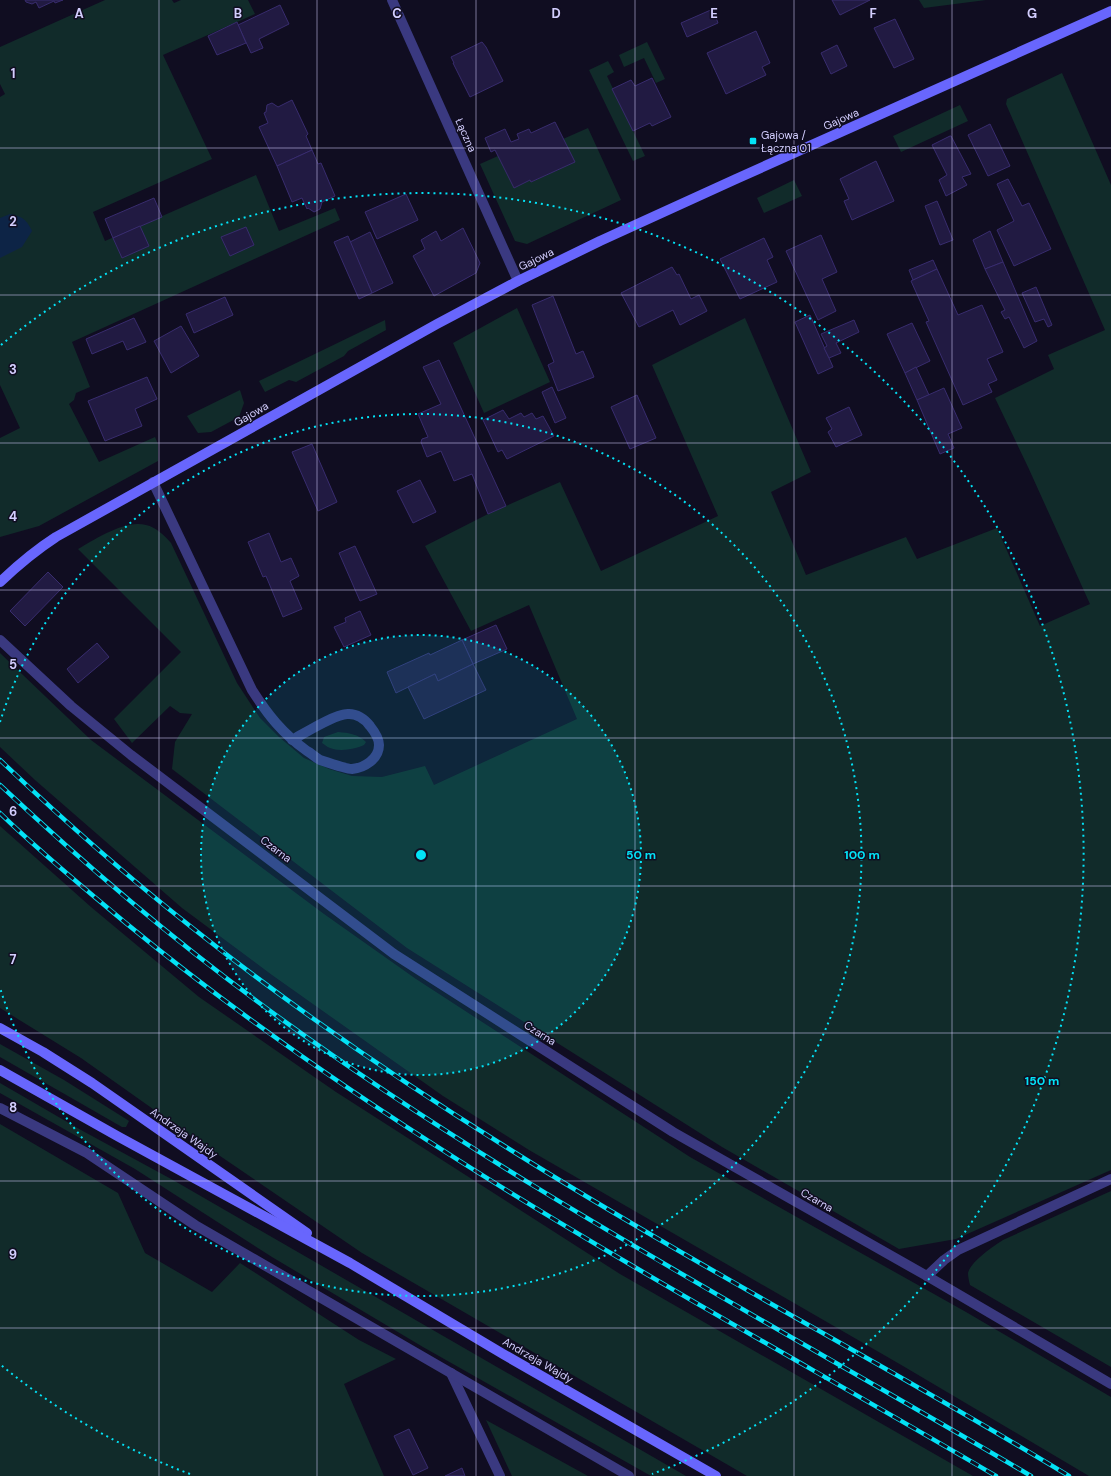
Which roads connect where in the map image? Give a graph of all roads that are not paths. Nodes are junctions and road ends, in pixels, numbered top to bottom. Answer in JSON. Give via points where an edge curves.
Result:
{"nodes":[{"id":1,"x":392,"y":0,"type":"edge"},
{"id":2,"x":1111,"y":12,"type":"edge"},
{"id":3,"x":518,"y":281,"type":"junction"},
{"id":4,"x":153,"y":482,"type":"junction"},
{"id":5,"x":0,"y":582,"type":"edge"},
{"id":6,"x":0,"y":640,"type":"edge"},
{"id":7,"x":292,"y":740,"type":"junction"},
{"id":8,"x":0,"y":1028,"type":"edge"},
{"id":9,"x":0,"y":1070,"type":"edge"},
{"id":10,"x":0,"y":1108,"type":"edge"},
{"id":11,"x":1111,"y":1179,"type":"edge"},
{"id":12,"x":350,"y":1263,"type":"junction"},
{"id":13,"x":927,"y":1276,"type":"junction"},
{"id":14,"x":451,"y":1373,"type":"junction"},
{"id":15,"x":1111,"y":1384,"type":"edge"},
{"id":16,"x":500,"y":1476,"type":"edge"},
{"id":17,"x":629,"y":1476,"type":"edge"},
{"id":18,"x":716,"y":1476,"type":"edge"}],
"edges":[{"from":1,"to":3,"type":"street","name":"Łączna"},
{"from":2,"to":3,"type":"street","name":"Gajowa","via":[[736,179]]},
{"from":3,"to":4,"type":"street","name":"Gajowa"},
{"from":4,"to":5,"type":"street","name":"Gajowa","via":[[39,548]]},
{"from":4,"to":7,"type":"street","via":[[252,690],[269,716]]},
{"from":6,"to":13,"type":"street","name":"Czarna","via":[[71,706],[131,755],[394,954],[673,1132]]},
{"from":7,"to":7,"type":"street","via":[[320,760],[351,769],[365,766],[370,762],[377,755],[380,744],[368,723],[357,715],[347,714],[335,717]]},
{"from":8,"to":12,"type":"street","name":"Andrzeja Wajdy","via":[[92,1083]]},
{"from":9,"to":12,"type":"street","name":"Andrzeja Wajdy"},
{"from":10,"to":14,"type":"street","via":[[87,1153],[195,1225]]},
{"from":11,"to":13,"type":"street","via":[[958,1250]]},
{"from":12,"to":18,"type":"street","name":"Andrzeja Wajdy"},
{"from":13,"to":15,"type":"street","name":"Czarna"},
{"from":14,"to":16,"type":"street"},
{"from":14,"to":17,"type":"street"}]}
